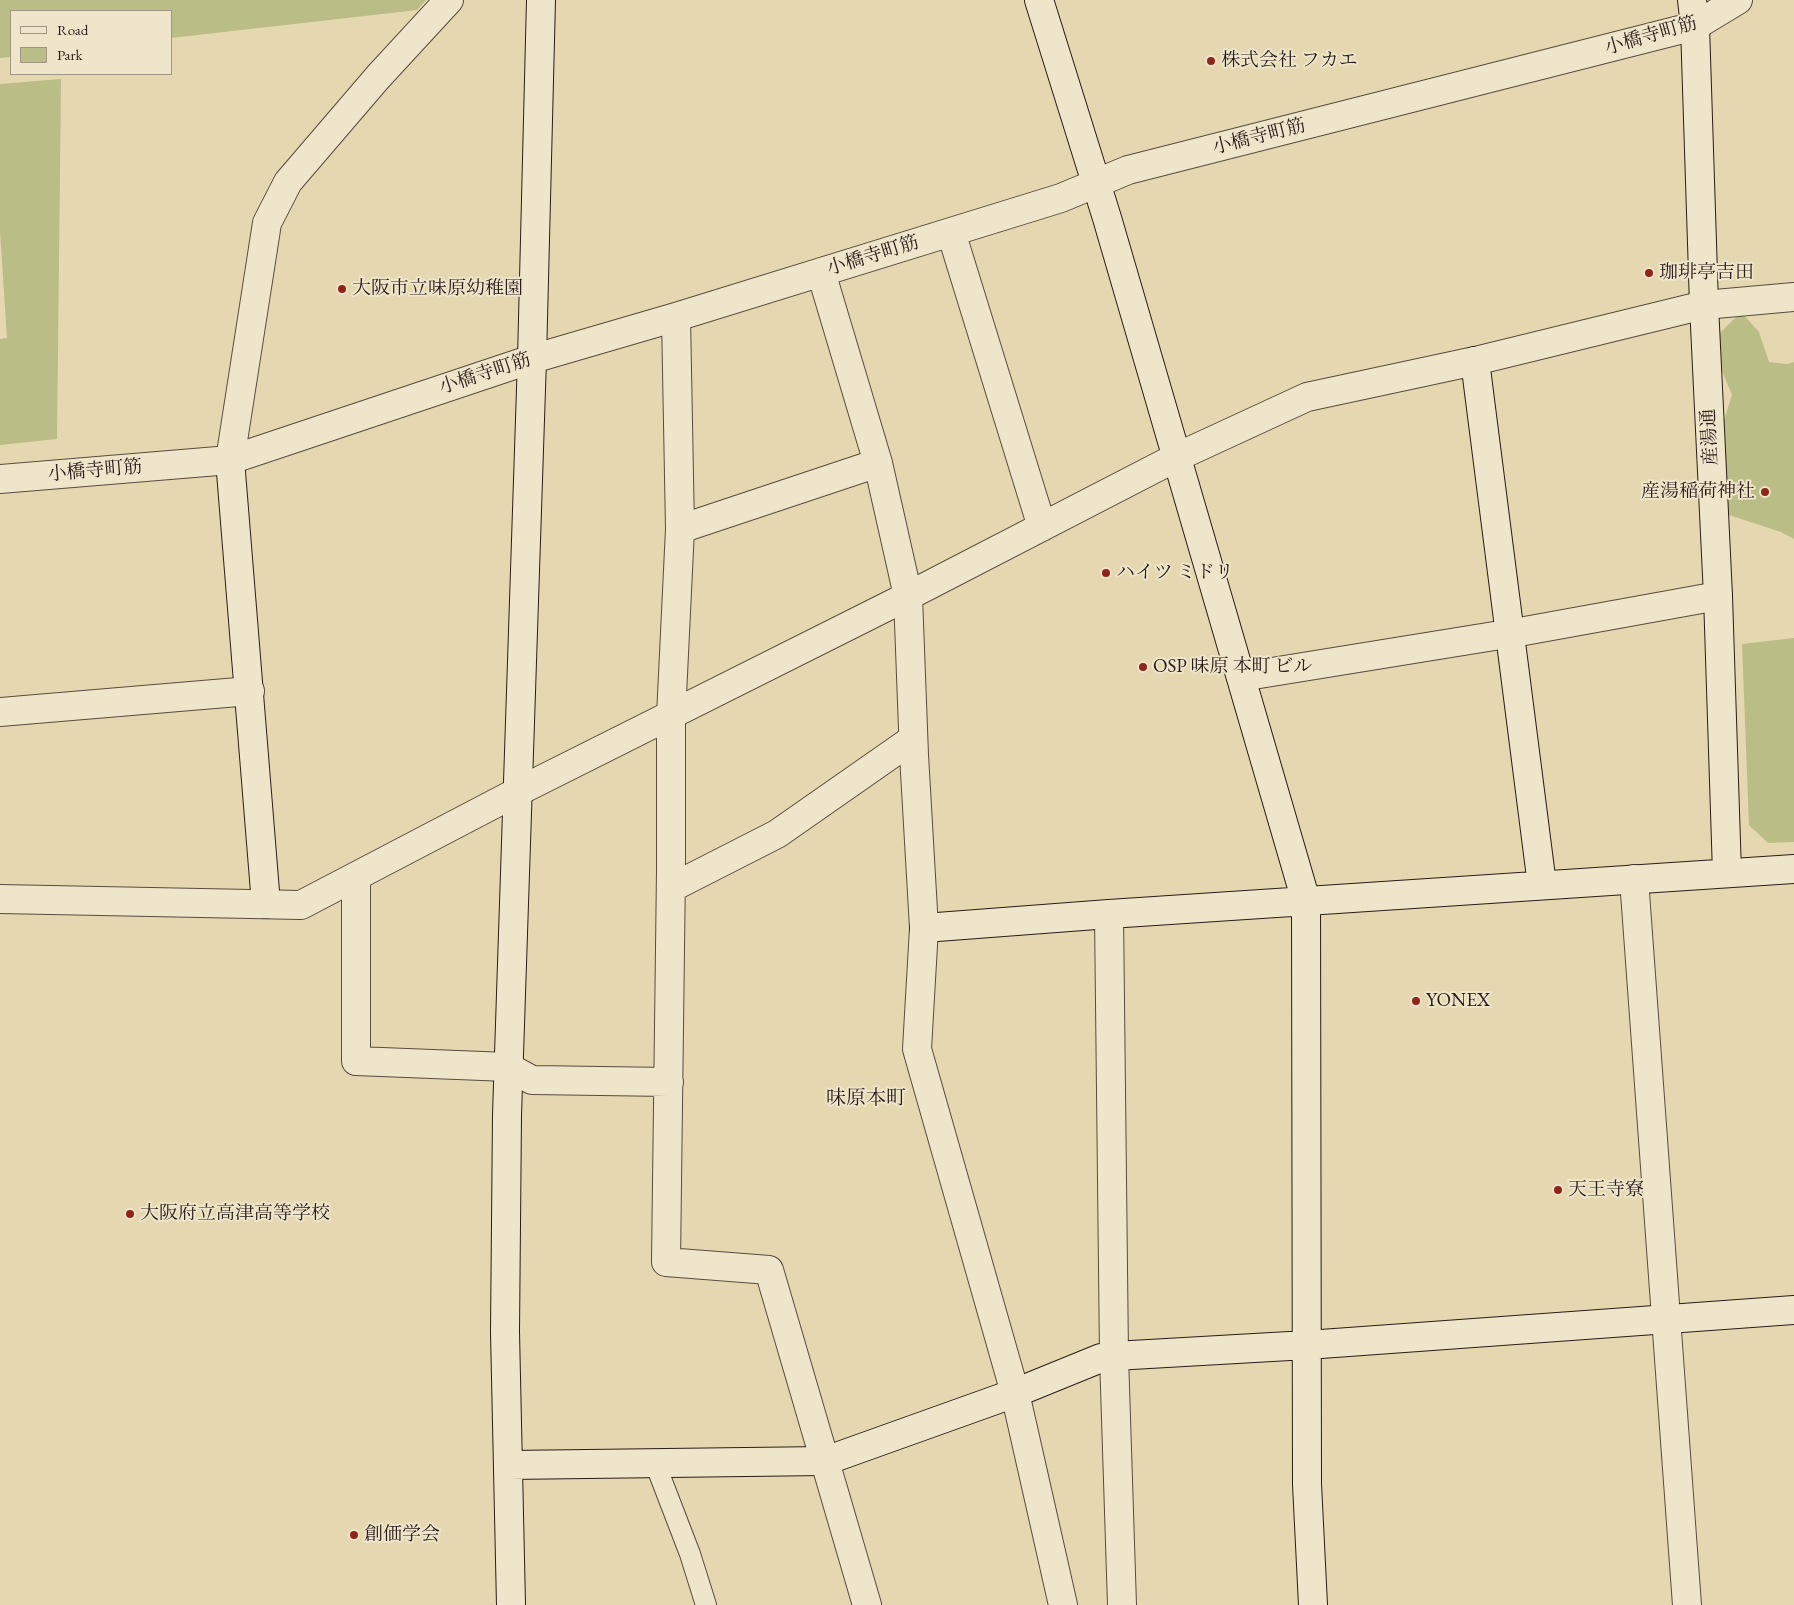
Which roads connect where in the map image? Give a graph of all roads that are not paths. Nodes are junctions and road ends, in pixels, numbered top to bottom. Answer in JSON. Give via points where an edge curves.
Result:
{"nodes":[{"id":1,"x":449,"y":0,"type":"edge"},
{"id":2,"x":541,"y":0,"type":"edge"},
{"id":3,"x":1039,"y":0,"type":"edge"},
{"id":4,"x":1738,"y":0,"type":"edge"},
{"id":5,"x":1694,"y":13,"type":"edge"},
{"id":6,"x":1095,"y":184,"type":"junction"},
{"id":7,"x":951,"y":232,"type":"junction"},
{"id":8,"x":820,"y":272,"type":"junction"},
{"id":9,"x":1794,"y":297,"type":"edge"},
{"id":10,"x":1704,"y":305,"type":"junction"},
{"id":11,"x":676,"y":317,"type":"junction"},
{"id":12,"x":532,"y":358,"type":"junction"},
{"id":13,"x":1475,"y":361,"type":"junction"},
{"id":14,"x":1177,"y":456,"type":"junction"},
{"id":15,"x":230,"y":460,"type":"junction"},
{"id":16,"x":878,"y":463,"type":"junction"},
{"id":17,"x":0,"y":479,"type":"edge"},
{"id":18,"x":1042,"y":526,"type":"junction"},
{"id":19,"x":680,"y":529,"type":"junction"},
{"id":20,"x":908,"y":596,"type":"junction"},
{"id":21,"x":1718,"y":596,"type":"junction"},
{"id":22,"x":1509,"y":634,"type":"junction"},
{"id":23,"x":1241,"y":677,"type":"junction"},
{"id":24,"x":250,"y":691,"type":"junction"},
{"id":25,"x":0,"y":712,"type":"edge"},
{"id":26,"x":672,"y":716,"type":"junction"},
{"id":27,"x":913,"y":739,"type":"junction"},
{"id":28,"x":517,"y":792,"type":"junction"},
{"id":29,"x":1794,"y":869,"type":"edge"},
{"id":30,"x":1727,"y":873,"type":"junction"},
{"id":31,"x":356,"y":877,"type":"junction"},
{"id":32,"x":1634,"y":879,"type":"junction"},
{"id":33,"x":1542,"y":886,"type":"junction"},
{"id":34,"x":671,"y":888,"type":"junction"},
{"id":35,"x":0,"y":899,"type":"edge"},
{"id":36,"x":1306,"y":901,"type":"junction"},
{"id":37,"x":266,"y":904,"type":"junction"},
{"id":38,"x":1109,"y":914,"type":"junction"},
{"id":39,"x":924,"y":928,"type":"junction"},
{"id":40,"x":508,"y":1067,"type":"junction"},
{"id":41,"x":669,"y":1082,"type":"junction"},
{"id":42,"x":1794,"y":1310,"type":"edge"},
{"id":43,"x":1667,"y":1319,"type":"junction"},
{"id":44,"x":1307,"y":1345,"type":"junction"},
{"id":45,"x":1114,"y":1356,"type":"junction"},
{"id":46,"x":1015,"y":1393,"type":"junction"},
{"id":47,"x":825,"y":1462,"type":"junction"},
{"id":48,"x":655,"y":1463,"type":"junction"},
{"id":49,"x":508,"y":1465,"type":"junction"},
{"id":50,"x":511,"y":1605,"type":"edge"},
{"id":51,"x":706,"y":1605,"type":"edge"},
{"id":52,"x":867,"y":1605,"type":"edge"},
{"id":53,"x":1063,"y":1605,"type":"edge"},
{"id":54,"x":1122,"y":1605,"type":"edge"},
{"id":55,"x":1313,"y":1605,"type":"edge"},
{"id":56,"x":1688,"y":1605,"type":"edge"}],
"edges":[{"from":1,"to":15,"type":"street","via":[[288,182],[267,223]]},
{"from":2,"to":12,"type":"street"},
{"from":3,"to":6,"type":"street"},
{"from":4,"to":5,"type":"street","name":"小橋寺町筋"},
{"from":5,"to":6,"type":"street","name":"小橋寺町筋","via":[[1128,170]]},
{"from":5,"to":10,"type":"street","name":"産湯通"},
{"from":6,"to":7,"type":"street","name":"小橋寺町筋","via":[[1062,198]]},
{"from":6,"to":14,"type":"street"},
{"from":7,"to":8,"type":"street","name":"小橋寺町筋"},
{"from":7,"to":18,"type":"street"},
{"from":8,"to":11,"type":"street","name":"小橋寺町筋"},
{"from":8,"to":16,"type":"street"},
{"from":9,"to":10,"type":"street"},
{"from":10,"to":13,"type":"street"},
{"from":10,"to":21,"type":"street","name":"産湯通"},
{"from":11,"to":12,"type":"street","name":"小橋寺町筋"},
{"from":11,"to":19,"type":"street"},
{"from":12,"to":15,"type":"street","name":"小橋寺町筋"},
{"from":12,"to":28,"type":"street"},
{"from":13,"to":14,"type":"street","via":[[1307,397]]},
{"from":13,"to":22,"type":"street"},
{"from":14,"to":18,"type":"street"},
{"from":14,"to":23,"type":"street"},
{"from":15,"to":17,"type":"street","name":"小橋寺町筋"},
{"from":15,"to":24,"type":"street"},
{"from":16,"to":19,"type":"street"},
{"from":16,"to":20,"type":"street"},
{"from":18,"to":20,"type":"street"},
{"from":19,"to":26,"type":"street"},
{"from":20,"to":26,"type":"street"},
{"from":20,"to":27,"type":"street"},
{"from":21,"to":22,"type":"street"},
{"from":21,"to":30,"type":"street","name":"産湯通"},
{"from":22,"to":23,"type":"street"},
{"from":22,"to":33,"type":"street"},
{"from":23,"to":36,"type":"street"},
{"from":24,"to":25,"type":"street"},
{"from":24,"to":37,"type":"street"},
{"from":26,"to":28,"type":"street"},
{"from":26,"to":34,"type":"street"},
{"from":27,"to":34,"type":"street","via":[[777,834]]},
{"from":27,"to":39,"type":"street"},
{"from":28,"to":31,"type":"street"},
{"from":28,"to":40,"type":"street"},
{"from":29,"to":30,"type":"street"},
{"from":30,"to":32,"type":"street"},
{"from":31,"to":37,"type":"street","via":[[301,905]]},
{"from":31,"to":40,"type":"street","via":[[356,1061]]},
{"from":32,"to":33,"type":"street"},
{"from":32,"to":43,"type":"street"},
{"from":33,"to":36,"type":"street"},
{"from":34,"to":41,"type":"street"},
{"from":35,"to":37,"type":"street"},
{"from":36,"to":38,"type":"street"},
{"from":36,"to":44,"type":"street"},
{"from":38,"to":39,"type":"street"},
{"from":38,"to":45,"type":"street"},
{"from":39,"to":46,"type":"street","via":[[917,1049]]},
{"from":40,"to":41,"type":"street","via":[[532,1080]]},
{"from":40,"to":49,"type":"street","via":[[505,1322]]},
{"from":41,"to":47,"type":"street","via":[[666,1262],[769,1270]]},
{"from":42,"to":43,"type":"street"},
{"from":43,"to":44,"type":"street"},
{"from":43,"to":56,"type":"street"},
{"from":44,"to":45,"type":"street"},
{"from":44,"to":55,"type":"street","via":[[1307,1484]]},
{"from":45,"to":46,"type":"street","via":[[1101,1358]]},
{"from":45,"to":54,"type":"street"},
{"from":46,"to":47,"type":"street"},
{"from":46,"to":53,"type":"street"},
{"from":47,"to":48,"type":"street"},
{"from":47,"to":52,"type":"street"},
{"from":48,"to":49,"type":"street"},
{"from":48,"to":51,"type":"lane"},
{"from":49,"to":50,"type":"street"}]}
